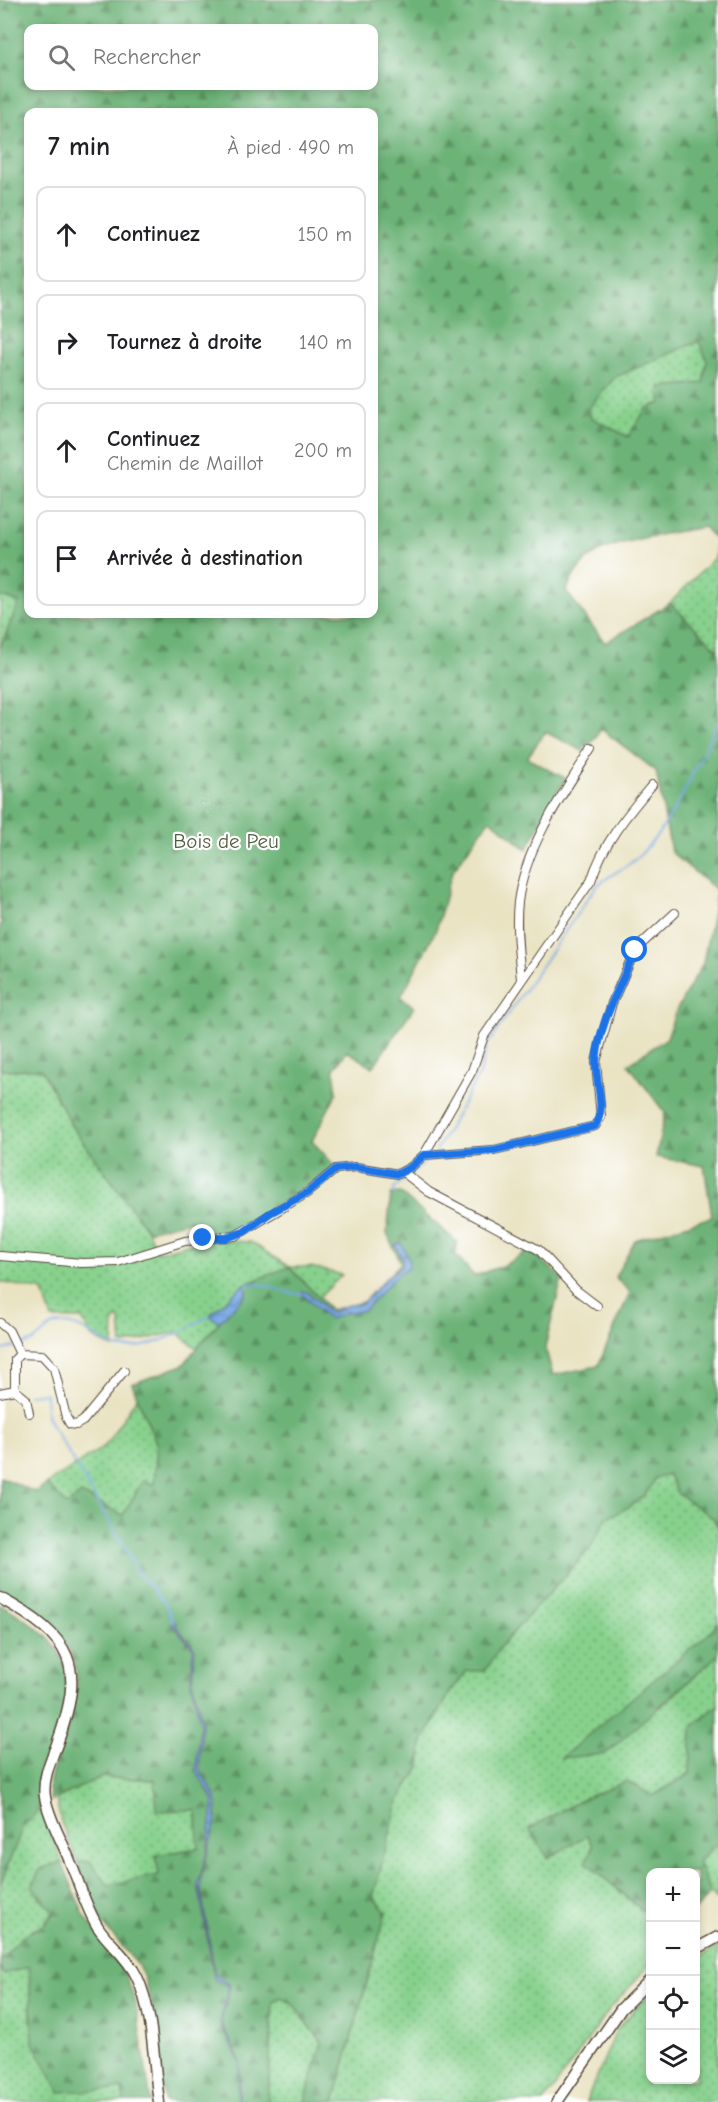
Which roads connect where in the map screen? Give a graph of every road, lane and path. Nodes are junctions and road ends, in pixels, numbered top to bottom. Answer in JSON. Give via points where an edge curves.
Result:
{"nodes":[{"id":1,"x":592,"y":748,"type":"dead end"},
{"id":2,"x":652,"y":785,"type":"dead end"},
{"id":3,"x":675,"y":913,"type":"dead end"},
{"id":4,"x":521,"y":980,"type":"junction"},
{"id":5,"x":430,"y":1155,"type":"junction"},
{"id":6,"x":407,"y":1176,"type":"junction"},
{"id":7,"x":0,"y":1256,"type":"edge"},
{"id":8,"x":597,"y":1306,"type":"dead end"},
{"id":9,"x":0,"y":1323,"type":"edge"},
{"id":10,"x":19,"y":1352,"type":"junction"},
{"id":11,"x":124,"y":1371,"type":"dead end"},
{"id":12,"x":15,"y":1390,"type":"junction"},
{"id":13,"x":0,"y":1393,"type":"edge"},
{"id":14,"x":28,"y":1413,"type":"dead end"},
{"id":15,"x":0,"y":1598,"type":"edge"},
{"id":16,"x":718,"y":1937,"type":"edge"},
{"id":17,"x":700,"y":1947,"type":"edge"},
{"id":18,"x":646,"y":1985,"type":"edge"},
{"id":19,"x":159,"y":2102,"type":"edge"},
{"id":20,"x":557,"y":2102,"type":"edge"}],
"edges":[{"from":1,"to":4,"type":"street","via":[[555,804],[526,871],[518,901]]},
{"from":2,"to":4,"type":"street","via":[[619,826],[591,881]]},
{"from":3,"to":5,"type":"street","via":[[635,950],[612,1003],[596,1062],[602,1117],[595,1126],[494,1150]]},
{"from":4,"to":5,"type":"street","via":[[484,1036],[472,1071]]},
{"from":5,"to":6,"type":"street"},
{"from":6,"to":7,"type":"street","via":[[356,1167],[336,1169],[307,1193],[235,1236],[185,1241],[118,1262]]},
{"from":6,"to":8,"type":"street","via":[[538,1250]]},
{"from":9,"to":10,"type":"street","via":[[9,1331]]},
{"from":10,"to":11,"type":"street","via":[[47,1358],[54,1368],[70,1424],[83,1421]]},
{"from":10,"to":12,"type":"street","via":[[15,1359]]},
{"from":12,"to":13,"type":"street"},
{"from":12,"to":14,"type":"street","via":[[26,1399]]},
{"from":15,"to":19,"type":"street","via":[[57,1639],[70,1659],[70,1709],[48,1768],[45,1796],[99,1928],[127,1957],[138,1979],[147,2008]]},
{"from":16,"to":17,"type":"street"},
{"from":18,"to":20,"type":"street","via":[[621,2009]]}]}
